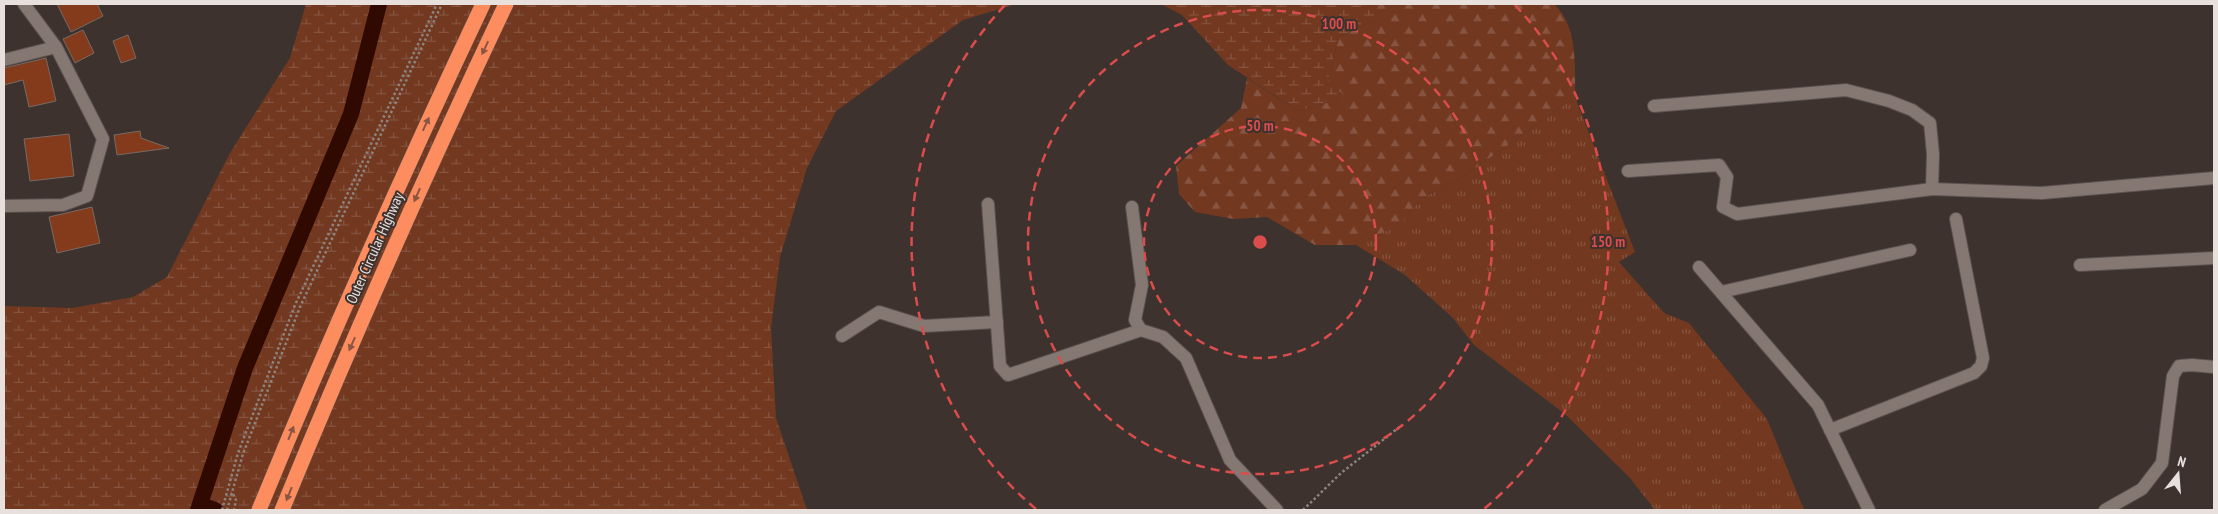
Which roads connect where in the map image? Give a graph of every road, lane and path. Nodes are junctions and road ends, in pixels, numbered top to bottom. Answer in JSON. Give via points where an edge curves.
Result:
{"nodes":[{"id":1,"x":24,"y":4,"type":"edge"},
{"id":2,"x":437,"y":4,"type":"edge"},
{"id":3,"x":442,"y":4,"type":"edge"},
{"id":4,"x":483,"y":4,"type":"edge"},
{"id":5,"x":506,"y":4,"type":"edge"},
{"id":6,"x":56,"y":47,"type":"junction"},
{"id":7,"x":4,"y":60,"type":"edge"},
{"id":8,"x":1654,"y":106,"type":"dead end"},
{"id":9,"x":1628,"y":171,"type":"dead end"},
{"id":10,"x":2214,"y":178,"type":"edge"},
{"id":11,"x":1932,"y":189,"type":"junction"},
{"id":12,"x":988,"y":204,"type":"dead end"},
{"id":13,"x":4,"y":206,"type":"edge"},
{"id":14,"x":1132,"y":207,"type":"dead end"},
{"id":15,"x":1956,"y":218,"type":"dead end"},
{"id":16,"x":1910,"y":250,"type":"dead end"},
{"id":17,"x":2214,"y":258,"type":"edge"},
{"id":18,"x":2080,"y":265,"type":"dead end"},
{"id":19,"x":1699,"y":267,"type":"dead end"},
{"id":20,"x":1721,"y":292,"type":"junction"},
{"id":21,"x":997,"y":322,"type":"junction"},
{"id":22,"x":1141,"y":330,"type":"junction"},
{"id":23,"x":842,"y":336,"type":"dead end"},
{"id":24,"x":2214,"y":367,"type":"edge"},
{"id":25,"x":1402,"y":425,"type":"dead end"},
{"id":26,"x":1830,"y":430,"type":"junction"},
{"id":27,"x":233,"y":494,"type":"junction"},
{"id":28,"x":222,"y":510,"type":"edge"},
{"id":29,"x":227,"y":510,"type":"edge"},
{"id":30,"x":234,"y":510,"type":"edge"},
{"id":31,"x":259,"y":510,"type":"edge"},
{"id":32,"x":282,"y":510,"type":"edge"},
{"id":33,"x":1277,"y":510,"type":"edge"},
{"id":34,"x":1303,"y":510,"type":"edge"},
{"id":35,"x":1869,"y":510,"type":"edge"},
{"id":36,"x":2105,"y":510,"type":"edge"}],
"edges":[{"from":1,"to":6,"type":"street"},
{"from":2,"to":28,"type":"path","via":[[295,305],[241,444]]},
{"from":3,"to":27,"type":"path","via":[[300,306],[242,454]]},
{"from":31,"to":4,"type":"highway","name":"Outer Circular Highway","one_way":true,"via":[[318,367]]},
{"from":5,"to":32,"type":"highway","name":"Outer Circular Highway","one_way":true,"via":[[330,392]]},
{"from":6,"to":7,"type":"street"},
{"from":6,"to":13,"type":"street","via":[[103,139],[87,196],[63,205]]},
{"from":8,"to":11,"type":"street","via":[[1846,90],[1889,101],[1912,110],[1930,123],[1934,154]]},
{"from":9,"to":11,"type":"street","via":[[1719,165],[1727,177],[1723,207],[1737,214]]},
{"from":10,"to":11,"type":"street","via":[[2042,193]]},
{"from":12,"to":21,"type":"street"},
{"from":14,"to":22,"type":"street","via":[[1142,285],[1135,320]]},
{"from":15,"to":26,"type":"street","via":[[1983,358],[1981,366],[1974,373]]},
{"from":16,"to":20,"type":"street"},
{"from":17,"to":18,"type":"street"},
{"from":19,"to":20,"type":"street"},
{"from":20,"to":26,"type":"street","via":[[1818,405]]},
{"from":21,"to":22,"type":"street","via":[[1000,366],[1008,375]]},
{"from":21,"to":23,"type":"street","via":[[924,326],[879,312]]},
{"from":22,"to":33,"type":"street","via":[[1164,337],[1186,358],[1230,460]]},
{"from":24,"to":36,"type":"street","via":[[2179,366],[2173,376],[2162,463],[2142,489]]},
{"from":25,"to":34,"type":"path","via":[[1341,473]]},
{"from":26,"to":35,"type":"street"},
{"from":27,"to":29,"type":"path"},
{"from":27,"to":30,"type":"path","via":[[236,500]]}]}
